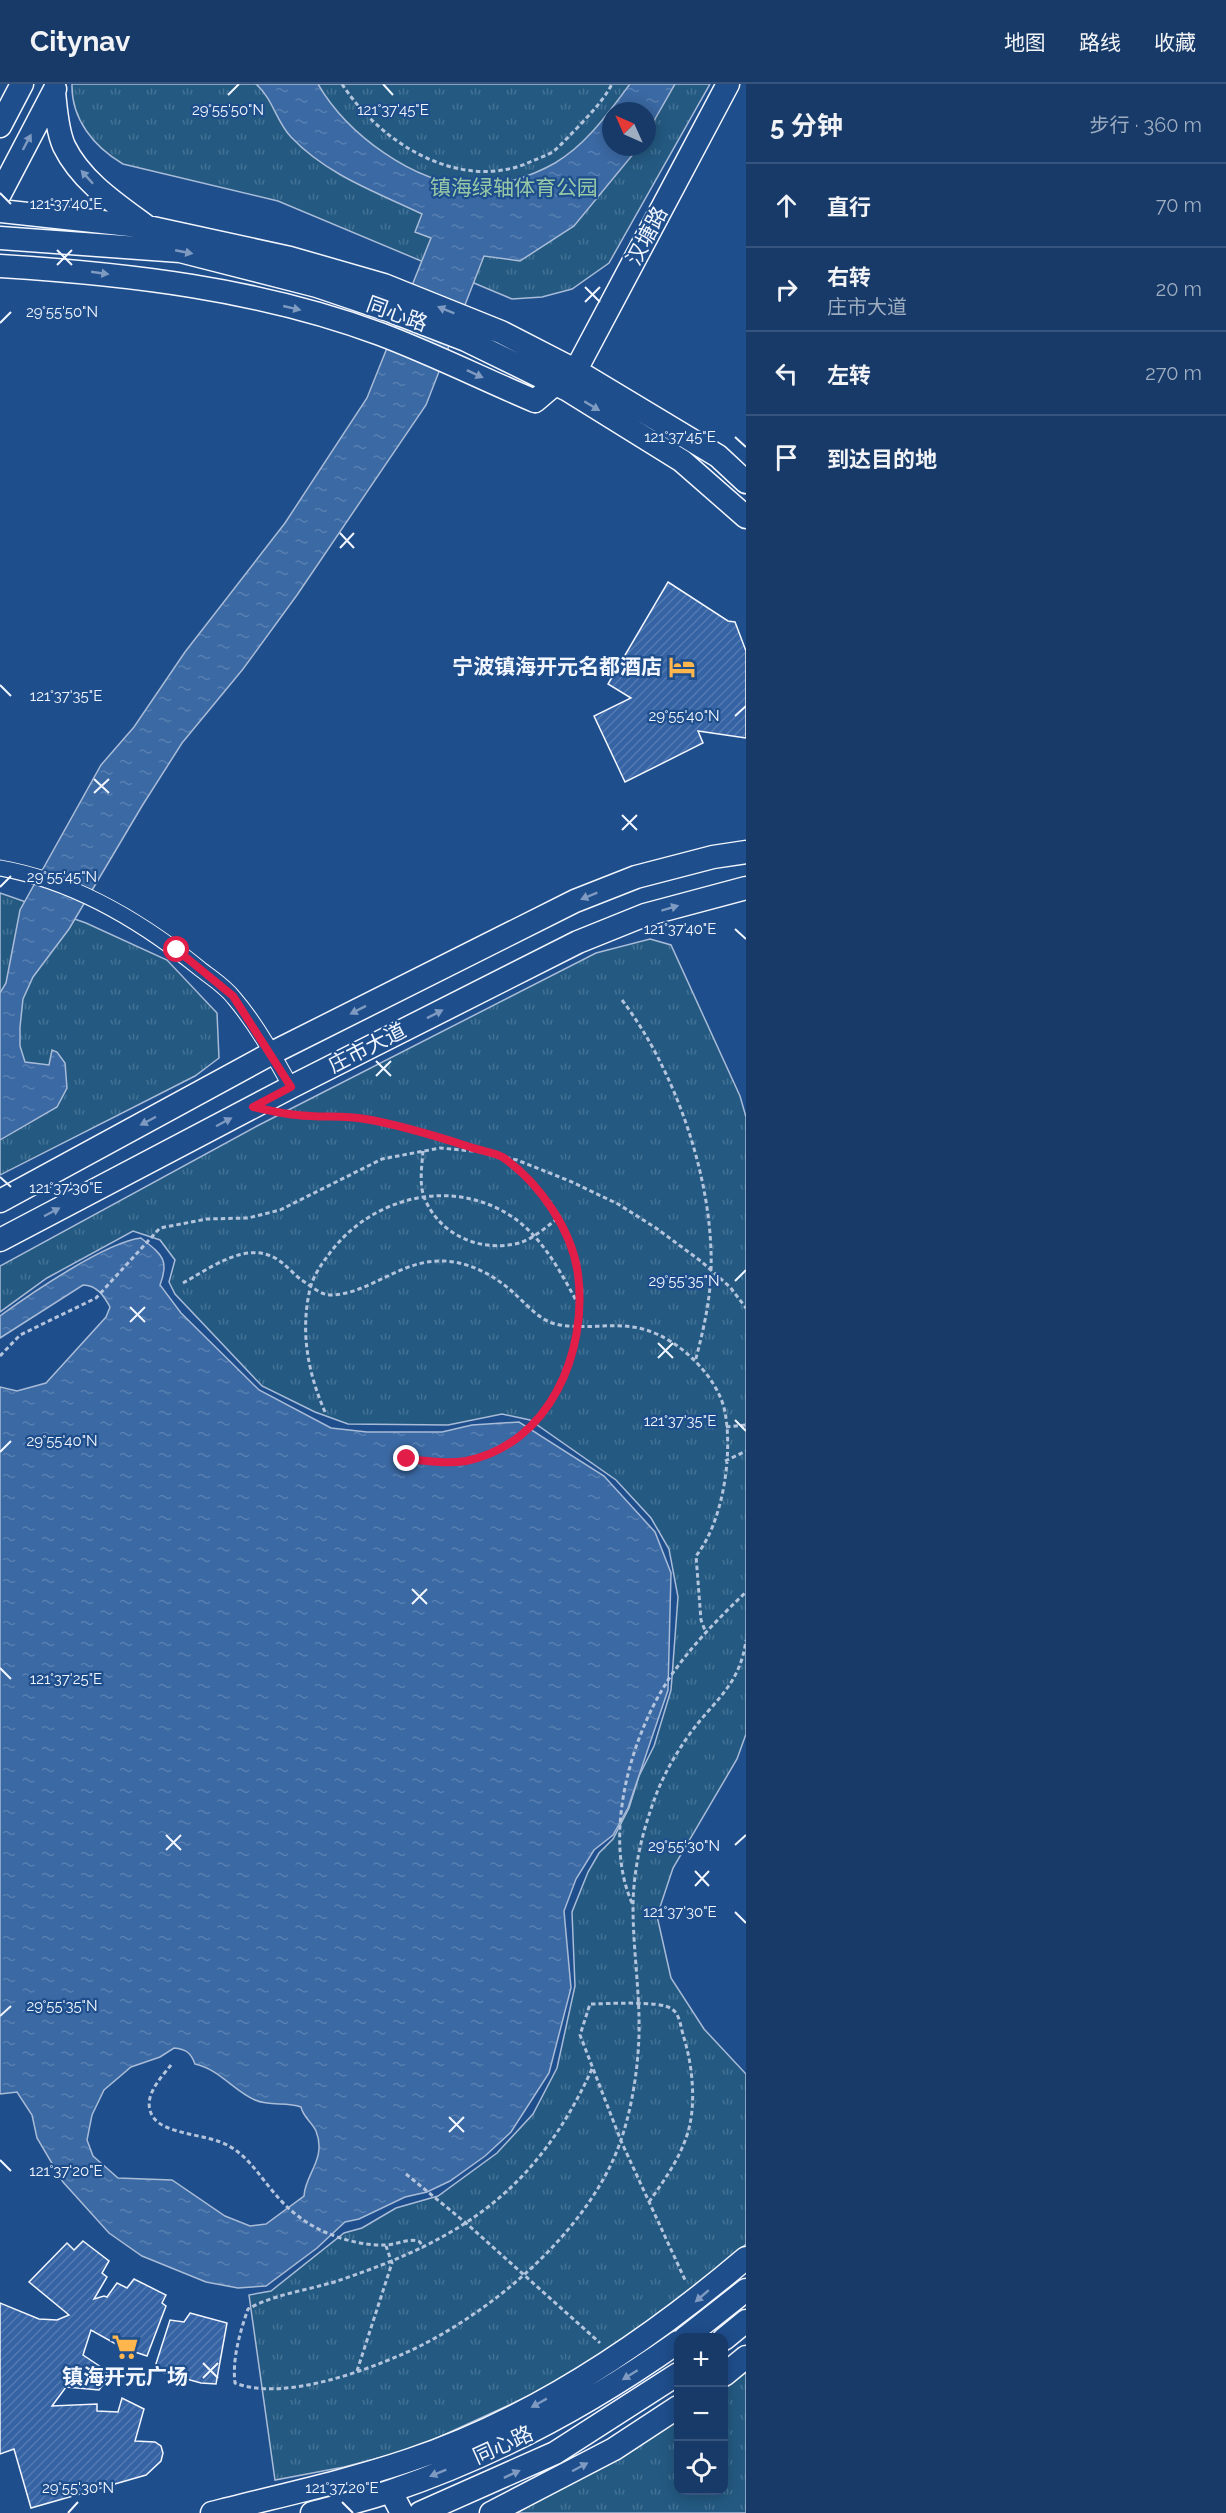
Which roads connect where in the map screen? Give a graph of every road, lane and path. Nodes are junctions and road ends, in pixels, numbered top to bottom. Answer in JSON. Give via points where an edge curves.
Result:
{"nodes":[{"id":1,"x":22,"y":84,"type":"edge"},
{"id":2,"x":342,"y":84,"type":"edge"},
{"id":3,"x":612,"y":84,"type":"edge"},
{"id":4,"x":728,"y":84,"type":"edge"},
{"id":5,"x":55,"y":88,"type":"edge"},
{"id":6,"x":2,"y":123,"type":"edge"},
{"id":7,"x":0,"y":194,"type":"edge"},
{"id":8,"x":0,"y":211,"type":"edge"},
{"id":9,"x":148,"y":227,"type":"junction"},
{"id":10,"x":0,"y":238,"type":"edge"},
{"id":11,"x":0,"y":266,"type":"edge"},
{"id":12,"x":565,"y":381,"type":"junction"},
{"id":13,"x":746,"y":482,"type":"edge"},
{"id":14,"x":746,"y":517,"type":"edge"},
{"id":15,"x":746,"y":852,"type":"edge"},
{"id":16,"x":0,"y":868,"type":"edge"},
{"id":17,"x":746,"y":888,"type":"edge"},
{"id":18,"x":622,"y":999,"type":"dead end"},
{"id":19,"x":272,"y":1053,"type":"junction"},
{"id":20,"x":291,"y":1087,"type":"junction"},
{"id":21,"x":253,"y":1107,"type":"junction"},
{"id":22,"x":423,"y":1151,"type":"junction"},
{"id":23,"x":483,"y":1152,"type":"junction"},
{"id":24,"x":503,"y":1157,"type":"junction"},
{"id":25,"x":424,"y":1196,"type":"junction"},
{"id":26,"x":0,"y":1201,"type":"edge"},
{"id":27,"x":557,"y":1218,"type":"junction"},
{"id":28,"x":534,"y":1236,"type":"junction"},
{"id":29,"x":0,"y":1240,"type":"edge"},
{"id":30,"x":711,"y":1270,"type":"junction"},
{"id":31,"x":183,"y":1283,"type":"dead end"},
{"id":32,"x":310,"y":1286,"type":"junction"},
{"id":33,"x":579,"y":1306,"type":"junction"},
{"id":34,"x":746,"y":1308,"type":"edge"},
{"id":35,"x":578,"y":1326,"type":"junction"},
{"id":36,"x":0,"y":1356,"type":"edge"},
{"id":37,"x":695,"y":1362,"type":"junction"},
{"id":38,"x":325,"y":1412,"type":"dead end"},
{"id":39,"x":746,"y":1425,"type":"edge"},
{"id":40,"x":726,"y":1427,"type":"junction"},
{"id":41,"x":746,"y":1450,"type":"edge"},
{"id":42,"x":407,"y":1459,"type":"dead end"},
{"id":43,"x":725,"y":1461,"type":"junction"},
{"id":44,"x":746,"y":1592,"type":"edge"},
{"id":45,"x":706,"y":1633,"type":"junction"},
{"id":46,"x":746,"y":1640,"type":"edge"},
{"id":47,"x":633,"y":1905,"type":"junction"},
{"id":48,"x":638,"y":2003,"type":"junction"},
{"id":49,"x":171,"y":2065,"type":"dead end"},
{"id":50,"x":592,"y":2069,"type":"junction"},
{"id":51,"x":621,"y":2141,"type":"junction"},
{"id":52,"x":406,"y":2174,"type":"dead end"},
{"id":53,"x":649,"y":2202,"type":"junction"},
{"id":54,"x":466,"y":2223,"type":"junction"},
{"id":55,"x":386,"y":2246,"type":"junction"},
{"id":56,"x":423,"y":2248,"type":"junction"},
{"id":57,"x":746,"y":2258,"type":"edge"},
{"id":58,"x":392,"y":2263,"type":"junction"},
{"id":59,"x":523,"y":2274,"type":"junction"},
{"id":60,"x":687,"y":2284,"type":"dead end"},
{"id":61,"x":746,"y":2290,"type":"edge"},
{"id":62,"x":746,"y":2321,"type":"edge"},
{"id":63,"x":691,"y":2333,"type":"edge"},
{"id":64,"x":728,"y":2335,"type":"edge"},
{"id":65,"x":602,"y":2344,"type":"dead end"},
{"id":66,"x":674,"y":2345,"type":"edge"},
{"id":67,"x":746,"y":2357,"type":"edge"},
{"id":68,"x":357,"y":2371,"type":"junction"},
{"id":69,"x":728,"y":2371,"type":"edge"},
{"id":70,"x":674,"y":2377,"type":"edge"},
{"id":71,"x":674,"y":2410,"type":"edge"},
{"id":72,"x":391,"y":2492,"type":"junction"},
{"id":73,"x":212,"y":2513,"type":"edge"},
{"id":74,"x":312,"y":2513,"type":"edge"},
{"id":75,"x":402,"y":2513,"type":"edge"},
{"id":76,"x":420,"y":2513,"type":"edge"},
{"id":77,"x":491,"y":2513,"type":"edge"}],
"edges":[{"from":1,"to":6,"type":"street"},
{"from":2,"to":3,"type":"path","via":[[352,101],[384,132],[431,161],[478,173],[514,169],[554,152],[603,101]]},
{"from":4,"to":12,"type":"street","name":"汉塘路"},
{"from":7,"to":5,"type":"street","one_way":true},
{"from":9,"to":5,"type":"street","one_way":true,"via":[[97,188],[71,159],[63,144]]},
{"from":8,"to":9,"type":"street","name":"同心路"},
{"from":12,"to":9,"type":"street","name":"同心路","one_way":true,"via":[[501,332],[384,285],[290,258]]},
{"from":10,"to":12,"type":"street","name":"同心路","one_way":true,"via":[[180,251],[316,286],[391,311]]},
{"from":11,"to":12,"type":"street","one_way":true,"via":[[91,272],[207,288],[308,312],[379,334],[535,401]]},
{"from":12,"to":13,"type":"street","name":"同心路","via":[[718,456]]},
{"from":12,"to":14,"type":"street","name":"同心路","one_way":true,"via":[[682,461]]},
{"from":15,"to":19,"type":"street","name":"庄市大道","one_way":true,"via":[[636,877],[575,902]]},
{"from":16,"to":19,"type":"street","via":[[75,891],[123,914],[177,950],[233,996]]},
{"from":20,"to":17,"type":"street","name":"庄市大道","one_way":true,"via":[[578,942],[645,915]]},
{"from":18,"to":30,"type":"path","via":[[637,1019],[681,1111],[709,1226]]},
{"from":19,"to":20,"type":"street"},
{"from":19,"to":26,"type":"street","name":"庄市大道","one_way":true},
{"from":20,"to":21,"type":"street","name":"庄市大道"},
{"from":21,"to":23,"type":"path","via":[[297,1115],[363,1118],[435,1135]]},
{"from":29,"to":21,"type":"street","name":"庄市大道","one_way":true},
{"from":22,"to":23,"type":"path","via":[[440,1148]]},
{"from":22,"to":25,"type":"path"},
{"from":22,"to":36,"type":"path","via":[[382,1159],[280,1210],[248,1218],[207,1219],[160,1228],[96,1298],[20,1335]]},
{"from":23,"to":24,"type":"path"},
{"from":24,"to":27,"type":"path","via":[[551,1206]]},
{"from":24,"to":30,"type":"path","via":[[618,1204]]},
{"from":25,"to":28,"type":"path","via":[[484,1201]]},
{"from":25,"to":28,"type":"path","via":[[452,1233],[474,1244],[496,1247]]},
{"from":25,"to":32,"type":"path","via":[[393,1203],[357,1223],[335,1245]]},
{"from":27,"to":28,"type":"path"},
{"from":27,"to":33,"type":"path","via":[[569,1239],[578,1273]]},
{"from":28,"to":33,"type":"path"},
{"from":30,"to":34,"type":"path"},
{"from":30,"to":37,"type":"path","via":[[704,1330]]},
{"from":31,"to":32,"type":"path","via":[[237,1255],[254,1253],[275,1258]]},
{"from":32,"to":35,"type":"path","via":[[329,1295],[347,1293],[399,1269],[444,1261],[497,1278],[550,1322]]},
{"from":32,"to":38,"type":"path","via":[[305,1316],[306,1347],[312,1381]]},
{"from":33,"to":35,"type":"path"},
{"from":35,"to":37,"type":"path","via":[[619,1324],[648,1330],[672,1342]]},
{"from":35,"to":42,"type":"path","via":[[574,1355],[560,1389],[515,1440],[474,1458],[435,1462]]},
{"from":37,"to":40,"type":"path","via":[[714,1385],[725,1411]]},
{"from":39,"to":40,"type":"path"},
{"from":40,"to":43,"type":"path"},
{"from":41,"to":43,"type":"path"},
{"from":43,"to":45,"type":"path","via":[[718,1514],[708,1541],[696,1556],[701,1620]]},
{"from":44,"to":45,"type":"path"},
{"from":45,"to":47,"type":"path","via":[[657,1698],[634,1752],[622,1804],[619,1852],[623,1883]]},
{"from":46,"to":47,"type":"path","via":[[725,1695],[691,1732],[666,1770],[649,1813]]},
{"from":47,"to":48,"type":"path"},
{"from":48,"to":50,"type":"path","via":[[590,2004],[580,2035]]},
{"from":48,"to":51,"type":"path","via":[[633,2092]]},
{"from":48,"to":53,"type":"path","via":[[670,2007],[676,2013],[689,2053],[692,2100],[687,2137]]},
{"from":49,"to":55,"type":"path","via":[[150,2095],[149,2108],[154,2118],[174,2130],[218,2140],[240,2153],[276,2195],[311,2224],[344,2238]]},
{"from":50,"to":51,"type":"path"},
{"from":50,"to":54,"type":"path","via":[[558,2135],[512,2188]]},
{"from":51,"to":53,"type":"path"},
{"from":51,"to":59,"type":"path","via":[[597,2190],[560,2238]]},
{"from":52,"to":54,"type":"path"},
{"from":53,"to":60,"type":"path"},
{"from":54,"to":56,"type":"path"},
{"from":54,"to":59,"type":"path"},
{"from":55,"to":56,"type":"path","via":[[414,2240]]},
{"from":55,"to":58,"type":"path"},
{"from":56,"to":58,"type":"path"},
{"from":57,"to":73,"type":"street","one_way":true,"via":[[688,2307],[583,2378],[454,2444],[410,2460]]},
{"from":58,"to":68,"type":"path"},
{"from":58,"to":68,"type":"path","via":[[260,2302],[248,2309],[234,2372],[235,2383],[249,2388],[271,2388],[324,2381]]},
{"from":59,"to":65,"type":"path"},
{"from":59,"to":68,"type":"path","via":[[463,2321],[422,2346]]},
{"from":61,"to":63,"type":"street"},
{"from":62,"to":64,"type":"street"},
{"from":66,"to":72,"type":"street","name":"同心路","one_way":true,"via":[[570,2413],[505,2446]]},
{"from":67,"to":69,"type":"street"},
{"from":76,"to":70,"type":"street","name":"同心路","one_way":true,"via":[[555,2453]]},
{"from":77,"to":71,"type":"street","one_way":true,"via":[[614,2449]]},
{"from":72,"to":74,"type":"street","name":"同心路"},
{"from":72,"to":75,"type":"street"}]}
